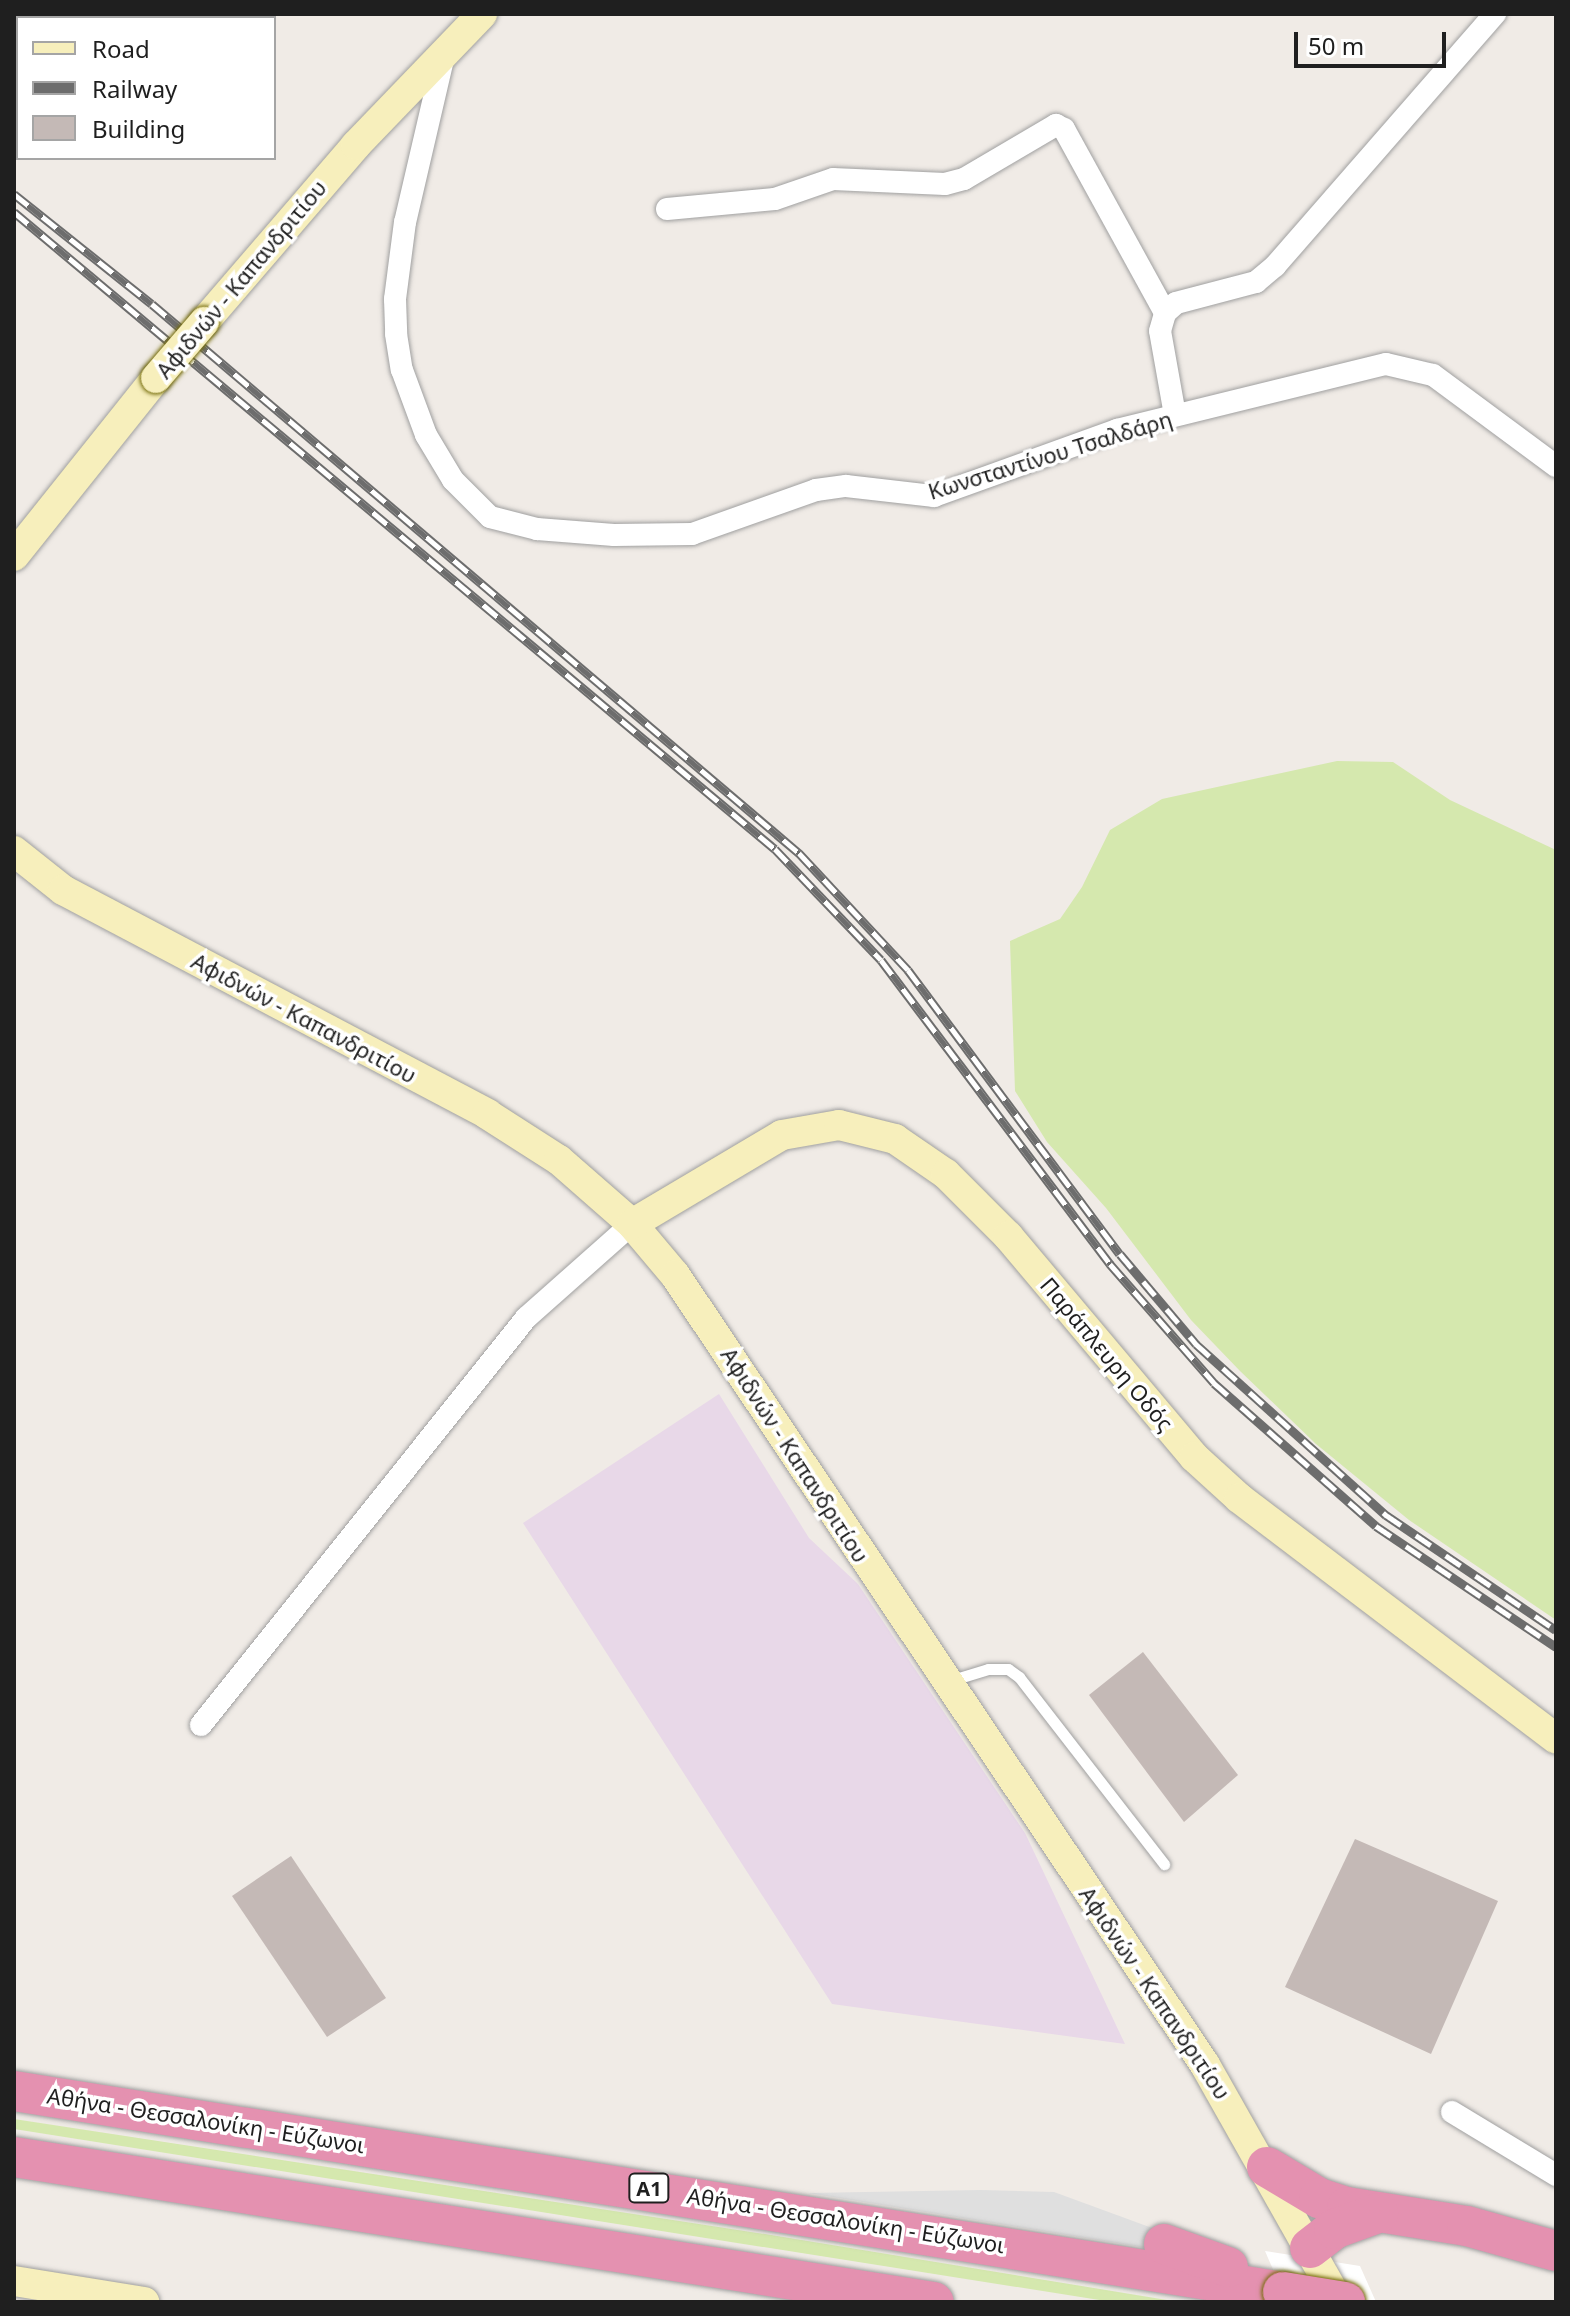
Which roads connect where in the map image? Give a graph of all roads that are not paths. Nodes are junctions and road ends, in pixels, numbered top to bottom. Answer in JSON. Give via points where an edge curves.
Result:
{"nodes":[{"id":1,"x":482,"y":14,"type":"edge"},
{"id":2,"x":1495,"y":14,"type":"edge"},
{"id":3,"x":446,"y":49,"type":"junction"},
{"id":4,"x":667,"y":209,"type":"dead end"},
{"id":5,"x":1165,"y":313,"type":"junction"},
{"id":6,"x":1175,"y":415,"type":"junction"},
{"id":7,"x":1556,"y":466,"type":"edge"},
{"id":8,"x":14,"y":556,"type":"edge"},
{"id":9,"x":14,"y":851,"type":"edge"},
{"id":10,"x":632,"y":1224,"type":"junction"},
{"id":11,"x":944,"y":1683,"type":"junction"},
{"id":12,"x":201,"y":1725,"type":"dead end"},
{"id":13,"x":1556,"y":1739,"type":"edge"},
{"id":14,"x":1164,"y":1864,"type":"dead end"},
{"id":15,"x":14,"y":2091,"type":"edge"},
{"id":16,"x":1452,"y":2112,"type":"dead end"},
{"id":17,"x":14,"y":2157,"type":"edge"},
{"id":18,"x":1267,"y":2167,"type":"junction"},
{"id":19,"x":1556,"y":2175,"type":"edge"},
{"id":20,"x":907,"y":2203,"type":"dead end"},
{"id":21,"x":775,"y":2207,"type":"junction"},
{"id":22,"x":1378,"y":2213,"type":"junction"},
{"id":23,"x":1164,"y":2244,"type":"dead end"},
{"id":24,"x":1310,"y":2248,"type":"junction"},
{"id":25,"x":1556,"y":2251,"type":"edge"},
{"id":26,"x":14,"y":2281,"type":"edge"},
{"id":27,"x":1283,"y":2292,"type":"junction"},
{"id":28,"x":914,"y":2300,"type":"edge"},
{"id":29,"x":144,"y":2302,"type":"edge"},
{"id":30,"x":1342,"y":2302,"type":"edge"}],
"edges":[{"from":1,"to":3,"type":"main road","name":"Αφιδνών - Καπανδριτίου"},
{"from":2,"to":5,"type":"street","via":[[1275,266],[1256,282],[1176,303]]},
{"from":3,"to":6,"type":"street","name":"Κωνσταντίνου Τσαλδάρη","via":[[405,222],[396,334],[402,370],[426,435],[453,480],[490,517],[537,529],[692,534],[816,490],[846,486],[934,496],[1050,452]]},
{"from":3,"to":8,"type":"main road","name":"Αφιδνών - Καπανδριτίου","bridge":true,"via":[[156,378]]},
{"from":4,"to":5,"type":"street","via":[[775,199],[833,179],[945,184],[964,179],[1056,125],[1064,129]]},
{"from":5,"to":6,"type":"street","via":[[1160,331]]},
{"from":6,"to":7,"type":"street","name":"Κωνσταντίνου Τσαλδάρη","via":[[1386,364],[1411,366],[1433,375]]},
{"from":9,"to":10,"type":"main road","name":"Αφιδνών - Καπανδριτίου","via":[[63,890],[487,1114],[559,1160]]},
{"from":10,"to":11,"type":"main road","name":"Αφιδνών - Καπανδριτίου","via":[[675,1275]]},
{"from":10,"to":12,"type":"street","via":[[526,1318]]},
{"from":10,"to":13,"type":"main road","name":"Παράπλευρη Οδός","via":[[782,1135],[839,1125],[895,1139],[946,1174],[1008,1236],[1194,1457],[1239,1498]]},
{"from":11,"to":14,"type":"lane","via":[[988,1669],[1008,1669],[1019,1677]]},
{"from":11,"to":18,"type":"main road","name":"Αφιδνών - Καπανδριτίου","via":[[1179,2025]]},
{"from":15,"to":21,"type":"highway","name":"Αθήνα - Θεσσαλονίκη - Εύζωνοι","number":"Α1"},
{"from":16,"to":19,"type":"street"},
{"from":17,"to":28,"type":"highway"},
{"from":18,"to":22,"type":"highway","via":[[1319,2198]]},
{"from":18,"to":24,"type":"main road","name":"Αφιδνών - Καπανδριτίου"},
{"from":20,"to":21,"type":"highway"},
{"from":21,"to":27,"type":"highway","name":"Αθήνα - Θεσσαλονίκη - Εύζωνοι","number":"Α1"},
{"from":22,"to":24,"type":"highway","via":[[1345,2224]]},
{"from":22,"to":25,"type":"highway","via":[[1467,2226]]},
{"from":23,"to":27,"type":"highway"},
{"from":24,"to":30,"type":"main road","name":"Αφιδνών - Καπανδριτίου"},
{"from":26,"to":29,"type":"main road"},
{"from":27,"to":30,"type":"highway","name":"Αθήνα - Θεσσαλονίκη - Εύζωνοι","number":"Α1","bridge":true}]}
